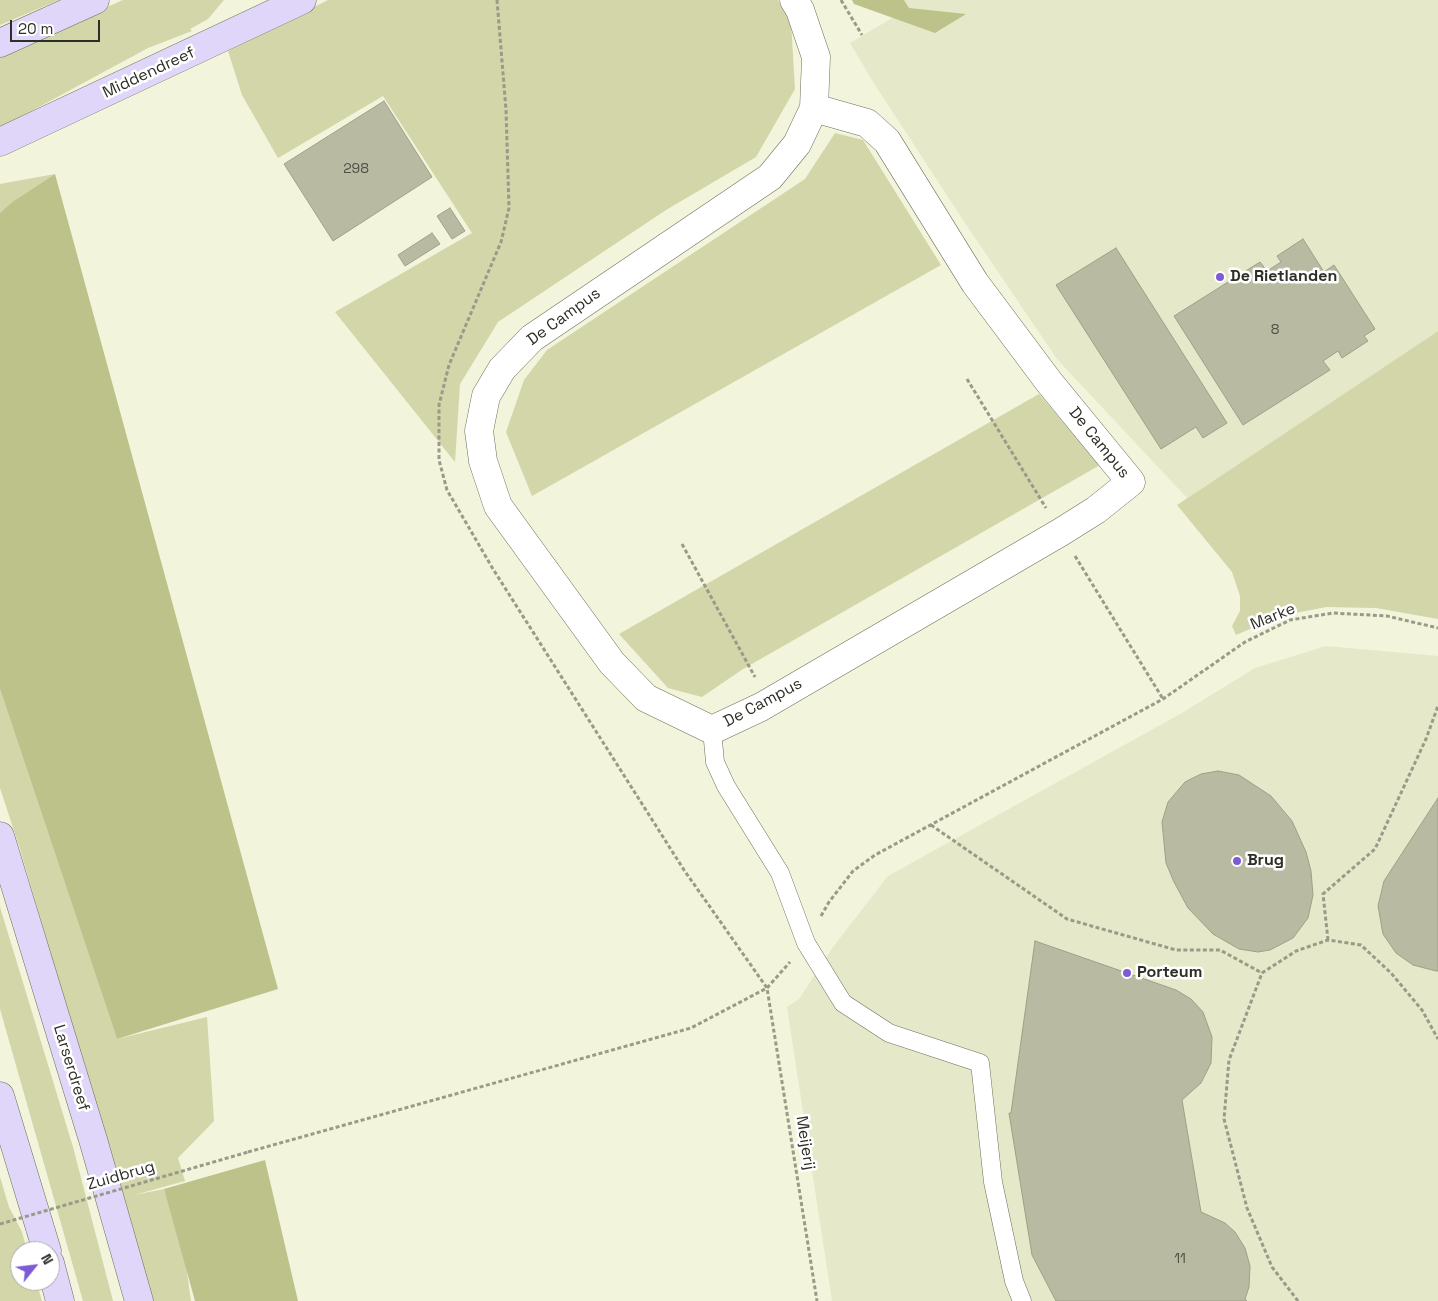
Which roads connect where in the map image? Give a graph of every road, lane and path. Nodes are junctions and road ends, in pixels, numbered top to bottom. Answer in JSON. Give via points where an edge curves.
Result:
{"nodes":[{"id":1,"x":95,"y":0,"type":"edge"},
{"id":2,"x":497,"y":0,"type":"edge"},
{"id":3,"x":794,"y":0,"type":"edge"},
{"id":4,"x":840,"y":0,"type":"edge"},
{"id":5,"x":298,"y":1,"type":"edge"},
{"id":6,"x":862,"y":35,"type":"dead end"},
{"id":7,"x":0,"y":43,"type":"edge"},
{"id":8,"x":814,"y":108,"type":"junction"},
{"id":9,"x":506,"y":110,"type":"dead end"},
{"id":10,"x":0,"y":142,"type":"edge"},
{"id":11,"x":966,"y":379,"type":"dead end"},
{"id":12,"x":1061,"y":532,"type":"junction"},
{"id":13,"x":682,"y":544,"type":"dead end"},
{"id":14,"x":1438,"y":628,"type":"edge"},
{"id":15,"x":1163,"y":698,"type":"junction"},
{"id":16,"x":769,"y":702,"type":"junction"},
{"id":17,"x":1438,"y":706,"type":"edge"},
{"id":18,"x":712,"y":730,"type":"junction"},
{"id":19,"x":931,"y":825,"type":"junction"},
{"id":20,"x":0,"y":836,"type":"edge"},
{"id":21,"x":1328,"y":940,"type":"junction"},
{"id":22,"x":806,"y":943,"type":"junction"},
{"id":23,"x":1262,"y":973,"type":"junction"},
{"id":24,"x":767,"y":988,"type":"junction"},
{"id":25,"x":1438,"y":1039,"type":"edge"},
{"id":26,"x":0,"y":1096,"type":"edge"},
{"id":27,"x":0,"y":1224,"type":"edge"},
{"id":28,"x":44,"y":1241,"type":"edge"},
{"id":29,"x":139,"y":1301,"type":"edge"},
{"id":30,"x":817,"y":1301,"type":"edge"},
{"id":31,"x":1022,"y":1301,"type":"edge"},
{"id":32,"x":1298,"y":1301,"type":"edge"}],
"edges":[{"from":1,"to":7,"type":"main road"},
{"from":2,"to":9,"type":"path"},
{"from":3,"to":8,"type":"street","name":"De Campus","via":[[816,57]]},
{"from":4,"to":6,"type":"path"},
{"from":5,"to":10,"type":"main road","name":"Middendreef"},
{"from":8,"to":12,"type":"street","name":"De Campus","via":[[867,123],[887,142],[975,283],[1131,482]]},
{"from":8,"to":18,"type":"street","name":"De Campus","via":[[797,144],[770,177],[532,338],[502,369],[486,396],[479,431],[483,461],[498,506],[612,663],[646,698]]},
{"from":11,"to":12,"type":"path"},
{"from":12,"to":15,"type":"path"},
{"from":12,"to":16,"type":"street","name":"De Campus"},
{"from":13,"to":16,"type":"path"},
{"from":14,"to":15,"type":"path","name":"Marke","via":[[1387,616],[1334,613],[1290,620],[1245,642]]},
{"from":15,"to":19,"type":"path","name":"Marke"},
{"from":16,"to":18,"type":"street","name":"De Campus"},
{"from":17,"to":21,"type":"path","via":[[1375,849],[1323,894]]},
{"from":18,"to":22,"type":"lane","via":[[715,762],[726,786],[780,873]]},
{"from":19,"to":22,"type":"path","name":"Marke","via":[[875,855],[853,871],[829,902]]},
{"from":19,"to":23,"type":"path","via":[[1067,919],[1176,950],[1220,950]]},
{"from":20,"to":29,"type":"main road","name":"Larserdreef"},
{"from":21,"to":23,"type":"path","via":[[1296,950]]},
{"from":21,"to":25,"type":"path","via":[[1361,945],[1391,973],[1422,1010]]},
{"from":22,"to":24,"type":"path","name":"Marke"},
{"from":22,"to":31,"type":"lane","via":[[843,1003],[889,1033],[980,1063],[993,1182],[1014,1281]]},
{"from":23,"to":32,"type":"path","via":[[1229,1060],[1224,1119],[1247,1208],[1272,1267]]},
{"from":24,"to":27,"type":"path","name":"Zuidbrug","bridge":true,"via":[[691,1028]]},
{"from":24,"to":30,"type":"path","name":"Meijerij"},
{"from":26,"to":28,"type":"main road"}]}
